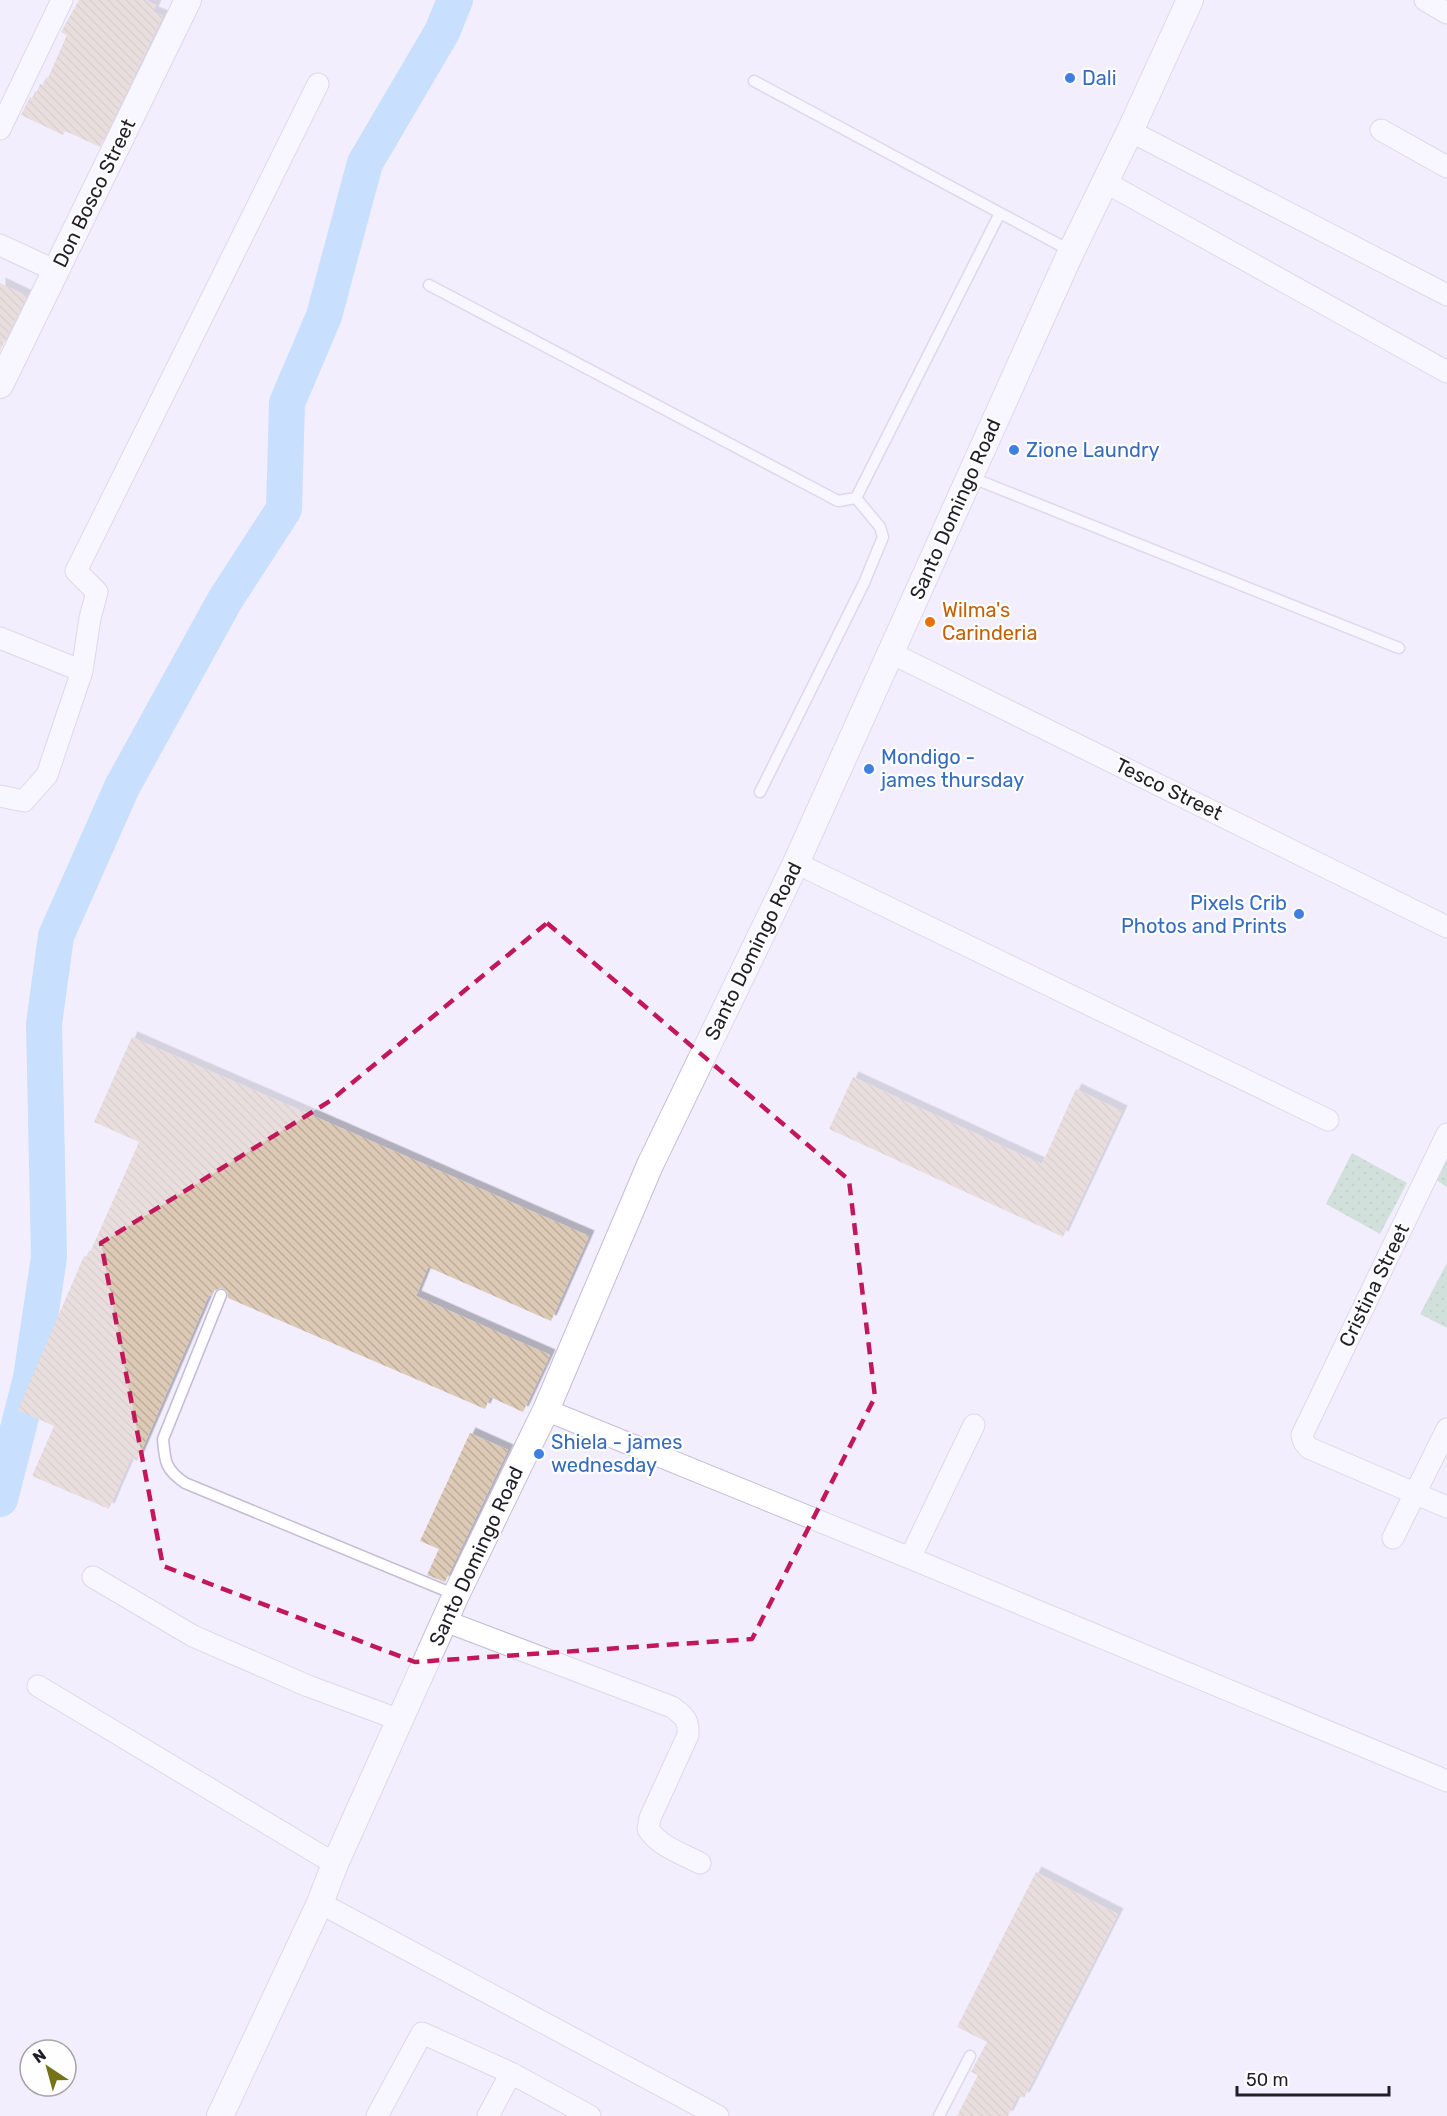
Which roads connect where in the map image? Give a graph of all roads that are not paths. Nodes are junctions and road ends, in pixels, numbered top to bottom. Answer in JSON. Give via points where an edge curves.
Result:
{"nodes":[{"id":1,"x":62,"y":0,"type":"edge"},
{"id":2,"x":1190,"y":0,"type":"edge"},
{"id":3,"x":1425,"y":0,"type":"edge"},
{"id":4,"x":183,"y":2,"type":"edge"},
{"id":5,"x":1447,"y":13,"type":"edge"},
{"id":6,"x":754,"y":81,"type":"dead end"},
{"id":7,"x":318,"y":84,"type":"dead end"},
{"id":8,"x":0,"y":129,"type":"edge"},
{"id":9,"x":1381,"y":130,"type":"dead end"},
{"id":10,"x":1130,"y":131,"type":"junction"},
{"id":11,"x":1447,"y":167,"type":"edge"},
{"id":12,"x":1105,"y":182,"type":"junction"},
{"id":13,"x":1000,"y":213,"type":"junction"},
{"id":14,"x":0,"y":245,"type":"edge"},
{"id":15,"x":1071,"y":252,"type":"junction"},
{"id":16,"x":56,"y":271,"type":"junction"},
{"id":17,"x":429,"y":285,"type":"dead end"},
{"id":18,"x":1447,"y":295,"type":"edge"},
{"id":19,"x":1447,"y":372,"type":"edge"},
{"id":20,"x":0,"y":385,"type":"edge"},
{"id":21,"x":969,"y":477,"type":"junction"},
{"id":22,"x":856,"y":498,"type":"junction"},
{"id":23,"x":0,"y":638,"type":"edge"},
{"id":24,"x":1399,"y":648,"type":"dead end"},
{"id":25,"x":891,"y":652,"type":"junction"},
{"id":26,"x":82,"y":671,"type":"junction"},
{"id":27,"x":760,"y":792,"type":"dead end"},
{"id":28,"x":0,"y":796,"type":"edge"},
{"id":29,"x":796,"y":863,"type":"junction"},
{"id":30,"x":1447,"y":927,"type":"edge"},
{"id":31,"x":1328,"y":1120,"type":"dead end"},
{"id":32,"x":1447,"y":1134,"type":"edge"},
{"id":33,"x":221,"y":1295,"type":"dead end"},
{"id":34,"x":546,"y":1410,"type":"junction"},
{"id":35,"x":974,"y":1425,"type":"dead end"},
{"id":36,"x":1447,"y":1429,"type":"edge"},
{"id":37,"x":1415,"y":1494,"type":"junction"},
{"id":38,"x":1447,"y":1507,"type":"edge"},
{"id":39,"x":1393,"y":1538,"type":"dead end"},
{"id":40,"x":910,"y":1558,"type":"junction"},
{"id":41,"x":93,"y":1577,"type":"dead end"},
{"id":42,"x":456,"y":1595,"type":"junction"},
{"id":43,"x":445,"y":1621,"type":"junction"},
{"id":44,"x":38,"y":1686,"type":"dead end"},
{"id":45,"x":400,"y":1720,"type":"junction"},
{"id":46,"x":1447,"y":1781,"type":"edge"},
{"id":47,"x":700,"y":1863,"type":"dead end"},
{"id":48,"x":335,"y":1864,"type":"junction"},
{"id":49,"x":320,"y":1903,"type":"junction"},
{"id":50,"x":970,"y":2056,"type":"dead end"},
{"id":51,"x":511,"y":2073,"type":"junction"},
{"id":52,"x":220,"y":2116,"type":"edge"},
{"id":53,"x":377,"y":2116,"type":"edge"},
{"id":54,"x":488,"y":2116,"type":"edge"},
{"id":55,"x":590,"y":2116,"type":"edge"},
{"id":56,"x":718,"y":2116,"type":"edge"},
{"id":57,"x":939,"y":2116,"type":"edge"}],
"edges":[{"from":1,"to":8,"type":"street"},
{"from":2,"to":10,"type":"street","name":"Santo Domingo Road"},
{"from":3,"to":5,"type":"street"},
{"from":4,"to":16,"type":"street","name":"Don Bosco Street"},
{"from":6,"to":13,"type":"lane"},
{"from":7,"to":26,"type":"street","via":[[76,571],[97,592]]},
{"from":9,"to":11,"type":"street"},
{"from":10,"to":12,"type":"street","name":"Santo Domingo Road"},
{"from":10,"to":18,"type":"street"},
{"from":12,"to":15,"type":"street","name":"Santo Domingo Road"},
{"from":12,"to":19,"type":"street"},
{"from":13,"to":15,"type":"lane"},
{"from":13,"to":22,"type":"lane"},
{"from":14,"to":16,"type":"street"},
{"from":15,"to":21,"type":"street","name":"Santo Domingo Road"},
{"from":16,"to":20,"type":"street","name":"Don Bosco Street"},
{"from":17,"to":22,"type":"lane","via":[[838,501]]},
{"from":21,"to":24,"type":"lane"},
{"from":21,"to":25,"type":"street","name":"Santo Domingo Road"},
{"from":22,"to":27,"type":"lane","via":[[880,527],[883,537]]},
{"from":23,"to":26,"type":"street"},
{"from":25,"to":29,"type":"street","name":"Santo Domingo Road"},
{"from":25,"to":30,"type":"street","name":"Tesco Street"},
{"from":26,"to":28,"type":"street","via":[[47,775],[24,801]]},
{"from":29,"to":31,"type":"street"},
{"from":29,"to":34,"type":"street","name":"Santo Domingo Road","via":[[650,1165]]},
{"from":32,"to":37,"type":"street","name":"Cristina Street","via":[[1302,1436],[1309,1448]]},
{"from":33,"to":42,"type":"lane","via":[[164,1439],[171,1473],[185,1483]]},
{"from":34,"to":40,"type":"street"},
{"from":34,"to":42,"type":"street","name":"Santo Domingo Road"},
{"from":35,"to":40,"type":"street"},
{"from":36,"to":37,"type":"street"},
{"from":37,"to":38,"type":"street"},
{"from":37,"to":39,"type":"street"},
{"from":40,"to":46,"type":"street"},
{"from":41,"to":45,"type":"street","via":[[193,1636],[308,1686]]},
{"from":42,"to":43,"type":"street","name":"Santo Domingo Road"},
{"from":43,"to":45,"type":"street","name":"Santo Domingo Road"},
{"from":43,"to":47,"type":"street","via":[[672,1707],[683,1716],[689,1725],[688,1735],[648,1829],[662,1843]]},
{"from":44,"to":48,"type":"street"},
{"from":45,"to":48,"type":"street","name":"Santo Domingo Road"},
{"from":48,"to":49,"type":"street","name":"Santo Domingo Road"},
{"from":49,"to":52,"type":"street","name":"Santo Domingo Road"},
{"from":49,"to":56,"type":"street"},
{"from":50,"to":57,"type":"lane"},
{"from":51,"to":53,"type":"street","via":[[422,2033]]},
{"from":51,"to":54,"type":"street"},
{"from":51,"to":55,"type":"street"}]}
